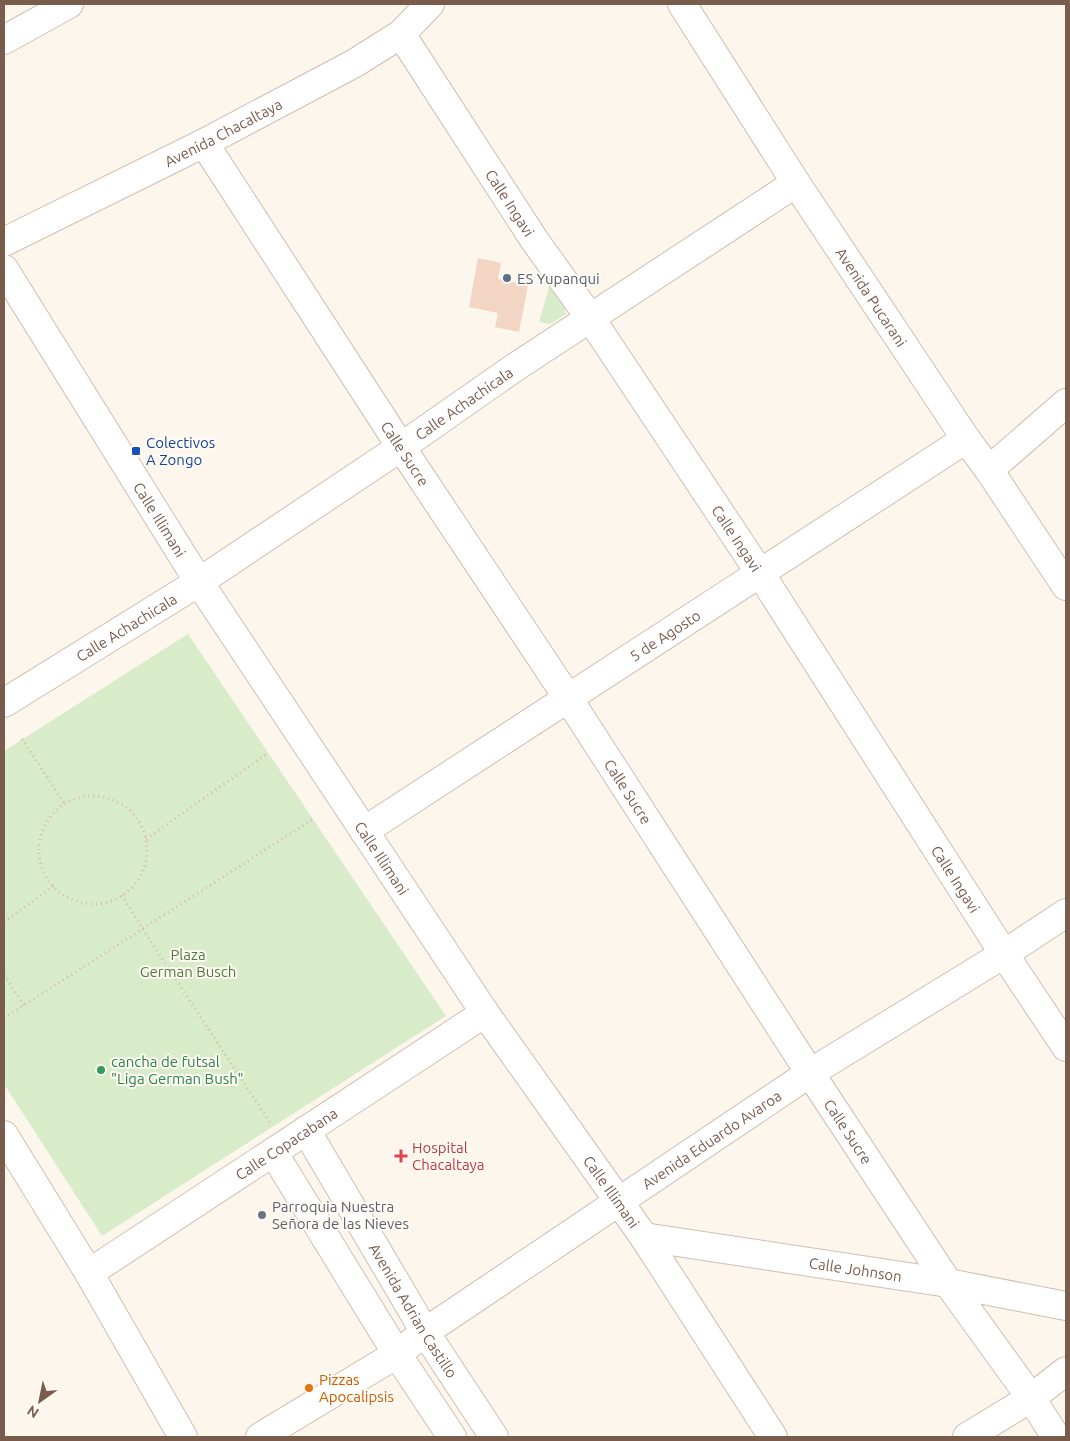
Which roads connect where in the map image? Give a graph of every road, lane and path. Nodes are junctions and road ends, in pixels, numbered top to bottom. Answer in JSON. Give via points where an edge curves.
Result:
{"nodes":[{"id":1,"x":69,"y":4,"type":"edge"},
{"id":2,"x":430,"y":4,"type":"edge"},
{"id":3,"x":682,"y":4,"type":"edge"},
{"id":4,"x":401,"y":34,"type":"junction"},
{"id":5,"x":4,"y":40,"type":"edge"},
{"id":6,"x":204,"y":143,"type":"junction"},
{"id":7,"x":796,"y":183,"type":"junction"},
{"id":8,"x":4,"y":242,"type":"edge"},
{"id":9,"x":4,"y":269,"type":"edge"},
{"id":10,"x":591,"y":318,"type":"junction"},
{"id":11,"x":1066,"y":403,"type":"edge"},
{"id":12,"x":966,"y":439,"type":"junction"},
{"id":13,"x":401,"y":447,"type":"junction"},
{"id":14,"x":989,"y":470,"type":"junction"},
{"id":15,"x":760,"y":573,"type":"junction"},
{"id":16,"x":199,"y":582,"type":"junction"},
{"id":17,"x":1066,"y":586,"type":"edge"},
{"id":18,"x":7,"y":693,"type":"edge"},
{"id":19,"x":568,"y":698,"type":"junction"},
{"id":20,"x":22,"y":739,"type":"dead end"},
{"id":21,"x":268,"y":753,"type":"dead end"},
{"id":22,"x":64,"y":804,"type":"junction"},
{"id":23,"x":313,"y":819,"type":"dead end"},
{"id":24,"x":364,"y":830,"type":"junction"},
{"id":25,"x":146,"y":838,"type":"junction"},
{"id":26,"x":54,"y":886,"type":"junction"},
{"id":27,"x":122,"y":894,"type":"junction"},
{"id":28,"x":1066,"y":912,"type":"edge"},
{"id":29,"x":4,"y":922,"type":"edge"},
{"id":30,"x":142,"y":928,"type":"junction"},
{"id":31,"x":1004,"y":954,"type":"junction"},
{"id":32,"x":4,"y":975,"type":"edge"},
{"id":33,"x":24,"y":1005,"type":"junction"},
{"id":34,"x":485,"y":1013,"type":"junction"},
{"id":35,"x":4,"y":1018,"type":"edge"},
{"id":36,"x":1066,"y":1046,"type":"edge"},
{"id":37,"x":810,"y":1073,"type":"junction"},
{"id":38,"x":306,"y":1130,"type":"junction"},
{"id":39,"x":4,"y":1135,"type":"edge"},
{"id":40,"x":273,"y":1140,"type":"junction"},
{"id":41,"x":619,"y":1202,"type":"junction"},
{"id":42,"x":644,"y":1236,"type":"junction"},
{"id":43,"x":89,"y":1274,"type":"junction"},
{"id":44,"x":948,"y":1284,"type":"junction"},
{"id":45,"x":1066,"y":1306,"type":"edge"},
{"id":46,"x":425,"y":1332,"type":"junction"},
{"id":47,"x":397,"y":1354,"type":"junction"},
{"id":48,"x":1066,"y":1371,"type":"edge"},
{"id":49,"x":1031,"y":1398,"type":"junction"},
{"id":50,"x":183,"y":1437,"type":"edge"},
{"id":51,"x":260,"y":1437,"type":"edge"},
{"id":52,"x":452,"y":1437,"type":"edge"},
{"id":53,"x":494,"y":1437,"type":"edge"},
{"id":54,"x":773,"y":1437,"type":"edge"},
{"id":55,"x":967,"y":1437,"type":"edge"},
{"id":56,"x":1056,"y":1437,"type":"edge"}],
"edges":[{"from":1,"to":5,"type":"street"},
{"from":2,"to":4,"type":"street","name":"Avenida Chacaltaya"},
{"from":3,"to":7,"type":"street","name":"Avenida Pucarani"},
{"from":4,"to":6,"type":"street","name":"Avenida Chacaltaya","via":[[355,63]]},
{"from":4,"to":10,"type":"street","name":"Calle Ingavi","via":[[535,241]]},
{"from":6,"to":8,"type":"street","name":"Avenida Chacaltaya"},
{"from":6,"to":13,"type":"street","name":"Calle Sucre"},
{"from":7,"to":10,"type":"street","name":"Calle Achachicala"},
{"from":7,"to":12,"type":"street","name":"Avenida Pucarani"},
{"from":9,"to":16,"type":"street","name":"Calle Illimani"},
{"from":10,"to":13,"type":"street","name":"Calle Achachicala"},
{"from":10,"to":15,"type":"street","name":"Calle Ingavi"},
{"from":11,"to":14,"type":"street"},
{"from":12,"to":14,"type":"street","name":"Avenida Pucarani"},
{"from":12,"to":15,"type":"street","name":"5 de Agosto"},
{"from":13,"to":16,"type":"street","name":"Calle Achachicala"},
{"from":13,"to":19,"type":"street","name":"Calle Sucre"},
{"from":14,"to":17,"type":"street","name":"Avenida Pucarani"},
{"from":15,"to":19,"type":"street","name":"5 de Agosto"},
{"from":15,"to":31,"type":"street","name":"Calle Ingavi"},
{"from":16,"to":18,"type":"street","name":"Calle Achachicala"},
{"from":16,"to":24,"type":"street","name":"Calle Illimani"},
{"from":19,"to":24,"type":"street","name":"5 de Agosto"},
{"from":19,"to":37,"type":"street","name":"Calle Sucre"},
{"from":20,"to":22,"type":"path"},
{"from":21,"to":25,"type":"path"},
{"from":22,"to":25,"type":"path","via":[[79,797],[96,795],[113,799],[128,808],[139,821]]},
{"from":22,"to":26,"type":"path","via":[[46,822],[39,846],[40,864]]},
{"from":23,"to":30,"type":"path"},
{"from":24,"to":34,"type":"street","name":"Calle Illimani"},
{"from":25,"to":27,"type":"path","via":[[147,858],[141,876],[130,890]]},
{"from":26,"to":27,"type":"path","via":[[77,902],[96,904],[114,900]]},
{"from":26,"to":29,"type":"path"},
{"from":27,"to":30,"type":"path"},
{"from":28,"to":31,"type":"street","name":"Avenida Eduardo Avaroa"},
{"from":30,"to":33,"type":"path"},
{"from":30,"to":40,"type":"path"},
{"from":31,"to":36,"type":"street","name":"Calle Ingavi"},
{"from":31,"to":37,"type":"street","name":"Avenida Eduardo Avaroa"},
{"from":32,"to":33,"type":"path"},
{"from":33,"to":35,"type":"path"},
{"from":34,"to":38,"type":"street","name":"Calle Copacabana"},
{"from":34,"to":41,"type":"street","name":"Calle Illimani"},
{"from":37,"to":41,"type":"street","name":"Avenida Eduardo Avaroa"},
{"from":37,"to":44,"type":"street","name":"Calle Sucre"},
{"from":38,"to":40,"type":"street","name":"Calle Copacabana"},
{"from":38,"to":46,"type":"street","name":"Avenida Adrian Castillo"},
{"from":39,"to":43,"type":"street"},
{"from":40,"to":43,"type":"street","name":"Calle Copacabana"},
{"from":40,"to":47,"type":"street"},
{"from":41,"to":42,"type":"street","name":"Calle Illimani"},
{"from":41,"to":46,"type":"street","name":"Avenida Eduardo Avaroa"},
{"from":42,"to":44,"type":"street","name":"Calle Johnson"},
{"from":42,"to":54,"type":"street","name":"Calle Illimani"},
{"from":43,"to":50,"type":"street"},
{"from":44,"to":45,"type":"street","name":"Calle Johnson"},
{"from":44,"to":49,"type":"street","name":"Calle Sucre"},
{"from":46,"to":47,"type":"street","name":"Avenida Eduardo Avaroa"},
{"from":46,"to":53,"type":"street","name":"Avenida Adrian Castillo"},
{"from":47,"to":51,"type":"street","name":"Avenida Eduardo Avaroa"},
{"from":47,"to":52,"type":"street"},
{"from":48,"to":49,"type":"street"},
{"from":49,"to":55,"type":"street"},
{"from":49,"to":56,"type":"street","name":"Calle Sucre"}]}
